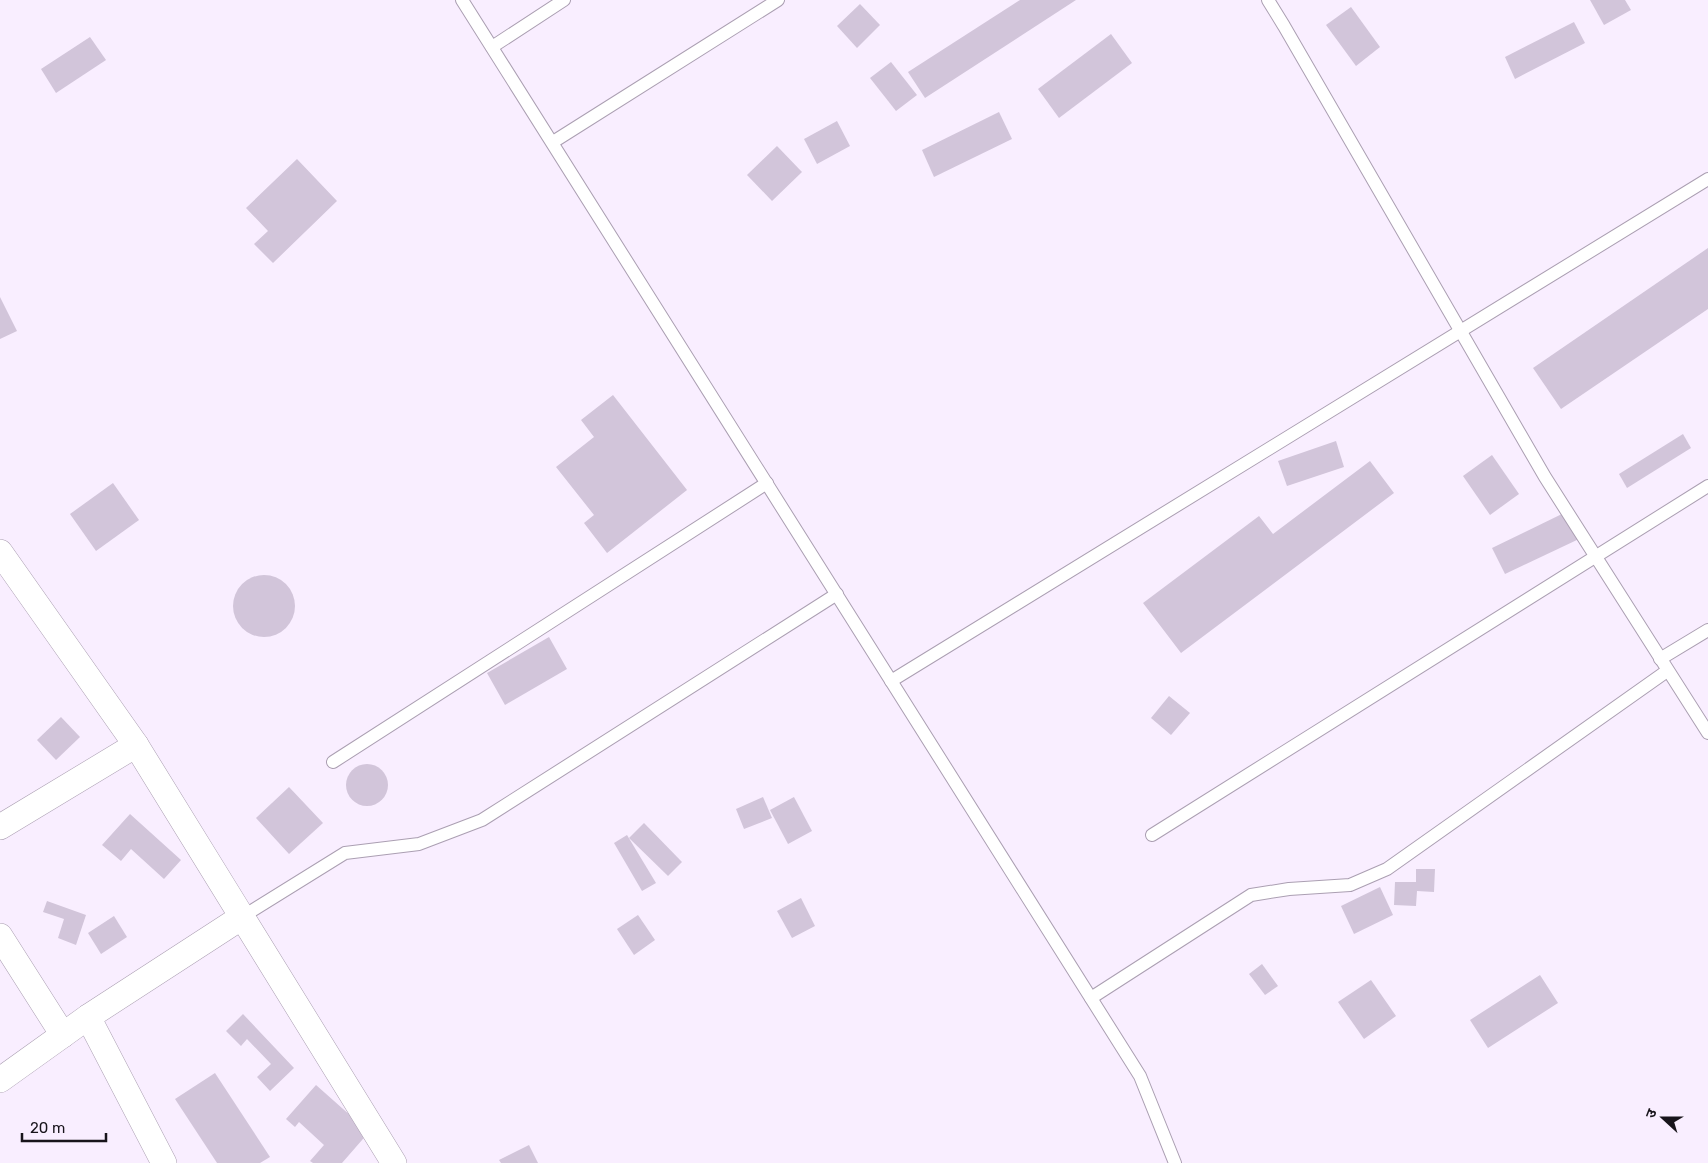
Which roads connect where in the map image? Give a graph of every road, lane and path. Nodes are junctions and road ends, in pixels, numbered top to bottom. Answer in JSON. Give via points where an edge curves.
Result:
{"nodes":[{"id":1,"x":462,"y":0,"type":"edge"},
{"id":2,"x":564,"y":0,"type":"edge"},
{"id":3,"x":778,"y":0,"type":"edge"},
{"id":4,"x":1268,"y":0,"type":"edge"},
{"id":5,"x":492,"y":48,"type":"junction"},
{"id":6,"x":553,"y":142,"type":"junction"},
{"id":7,"x":1708,"y":179,"type":"edge"},
{"id":8,"x":1460,"y":330,"type":"junction"},
{"id":9,"x":767,"y":483,"type":"junction"},
{"id":10,"x":1708,"y":486,"type":"edge"},
{"id":11,"x":0,"y":552,"type":"edge"},
{"id":12,"x":1595,"y":556,"type":"junction"},
{"id":13,"x":837,"y":594,"type":"junction"},
{"id":14,"x":1708,"y":630,"type":"edge"},
{"id":15,"x":1660,"y":659,"type":"junction"},
{"id":16,"x":1667,"y":671,"type":"junction"},
{"id":17,"x":891,"y":681,"type":"junction"},
{"id":18,"x":1708,"y":733,"type":"edge"},
{"id":19,"x":136,"y":745,"type":"junction"},
{"id":20,"x":333,"y":762,"type":"dead end"},
{"id":21,"x":0,"y":827,"type":"edge"},
{"id":22,"x":1152,"y":835,"type":"dead end"},
{"id":23,"x":242,"y":917,"type":"junction"},
{"id":24,"x":0,"y":936,"type":"edge"},
{"id":25,"x":1091,"y":998,"type":"junction"},
{"id":26,"x":88,"y":1017,"type":"junction"},
{"id":27,"x":64,"y":1034,"type":"junction"},
{"id":28,"x":0,"y":1080,"type":"edge"},
{"id":29,"x":164,"y":1163,"type":"edge"},
{"id":30,"x":394,"y":1163,"type":"edge"},
{"id":31,"x":1175,"y":1163,"type":"edge"}],
"edges":[{"from":1,"to":5,"type":"lane"},
{"from":2,"to":5,"type":"lane"},
{"from":3,"to":6,"type":"lane"},
{"from":4,"to":8,"type":"lane"},
{"from":5,"to":6,"type":"lane"},
{"from":6,"to":9,"type":"lane"},
{"from":7,"to":8,"type":"lane"},
{"from":8,"to":12,"type":"lane"},
{"from":8,"to":17,"type":"lane"},
{"from":9,"to":13,"type":"lane"},
{"from":9,"to":20,"type":"lane"},
{"from":10,"to":12,"type":"lane"},
{"from":11,"to":19,"type":"street"},
{"from":12,"to":15,"type":"lane"},
{"from":12,"to":22,"type":"lane"},
{"from":13,"to":17,"type":"lane"},
{"from":13,"to":23,"type":"lane","via":[[482,820],[419,844],[345,853]]},
{"from":14,"to":15,"type":"lane"},
{"from":15,"to":16,"type":"lane"},
{"from":16,"to":18,"type":"lane"},
{"from":16,"to":25,"type":"lane","via":[[1387,869],[1350,884],[1251,895]]},
{"from":17,"to":25,"type":"lane"},
{"from":19,"to":21,"type":"street"},
{"from":19,"to":23,"type":"street"},
{"from":23,"to":26,"type":"street"},
{"from":23,"to":30,"type":"street"},
{"from":24,"to":27,"type":"street"},
{"from":25,"to":31,"type":"lane","via":[[1140,1076]]},
{"from":26,"to":27,"type":"street"},
{"from":26,"to":29,"type":"street"},
{"from":27,"to":28,"type":"street"}]}
